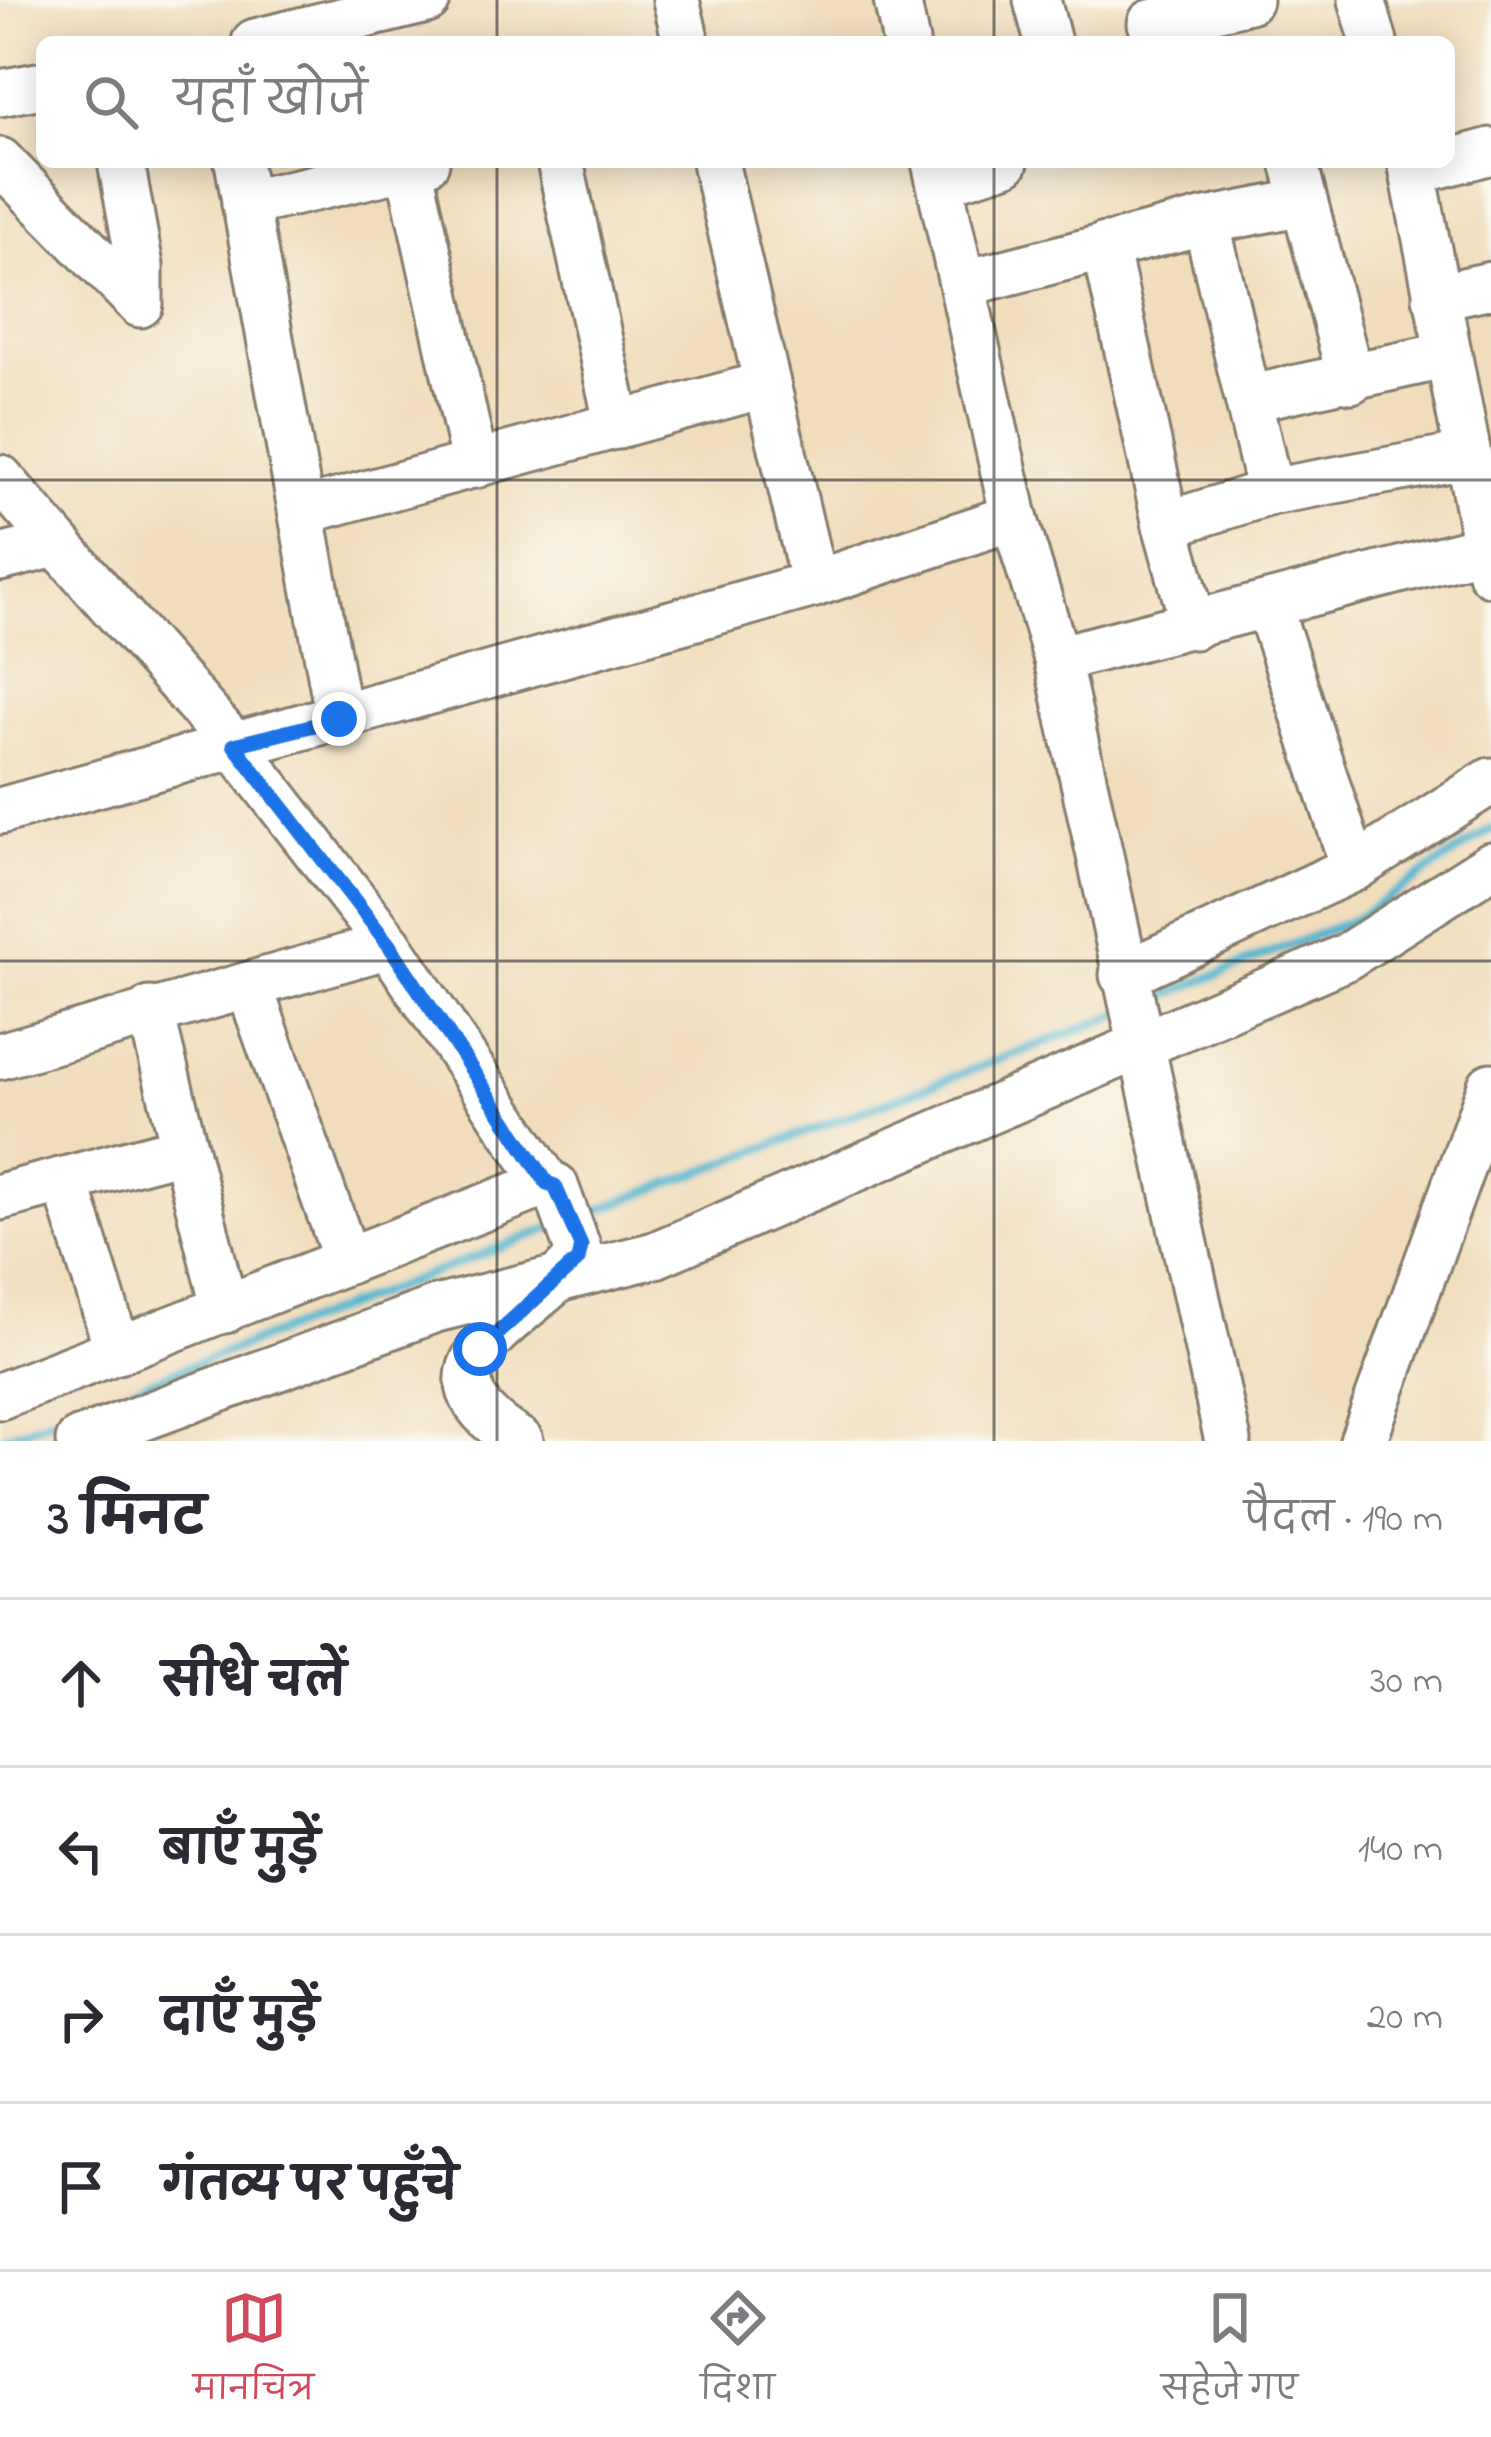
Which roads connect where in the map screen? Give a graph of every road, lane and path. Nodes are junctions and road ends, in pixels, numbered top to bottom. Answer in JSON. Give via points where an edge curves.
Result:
{"nodes":[{"id":1,"x":427,"y":0,"type":"edge"},
{"id":2,"x":676,"y":0,"type":"edge"},
{"id":3,"x":897,"y":0,"type":"edge"},
{"id":4,"x":1037,"y":0,"type":"edge"},
{"id":5,"x":1249,"y":0,"type":"edge"},
{"id":6,"x":1362,"y":0,"type":"edge"},
{"id":7,"x":328,"y":11,"type":"edge"},
{"id":8,"x":1150,"y":22,"type":"edge"},
{"id":9,"x":269,"y":36,"type":"edge"},
{"id":10,"x":685,"y":36,"type":"edge"},
{"id":11,"x":905,"y":36,"type":"edge"},
{"id":12,"x":1046,"y":36,"type":"edge"},
{"id":13,"x":1372,"y":36,"type":"edge"},
{"id":14,"x":36,"y":86,"type":"edge"},
{"id":15,"x":0,"y":94,"type":"edge"},
{"id":16,"x":1491,"y":151,"type":"edge"},
{"id":17,"x":1455,"y":158,"type":"edge"},
{"id":18,"x":0,"y":160,"type":"edge"},
{"id":19,"x":123,"y":168,"type":"edge"},
{"id":20,"x":380,"y":168,"type":"edge"},
{"id":21,"x":418,"y":168,"type":"edge"},
{"id":22,"x":561,"y":168,"type":"edge"},
{"id":23,"x":716,"y":168,"type":"edge"},
{"id":24,"x":1412,"y":168,"type":"edge"},
{"id":25,"x":938,"y":172,"type":"edge"},
{"id":26,"x":1299,"y":182,"type":"edge"},
{"id":27,"x":242,"y":183,"type":"edge"},
{"id":28,"x":1206,"y":220,"type":"junction"},
{"id":29,"x":1106,"y":246,"type":"junction"},
{"id":30,"x":966,"y":283,"type":"junction"},
{"id":31,"x":1491,"y":285,"type":"edge"},
{"id":32,"x":1436,"y":297,"type":"junction"},
{"id":33,"x":1448,"y":355,"type":"junction"},
{"id":34,"x":1351,"y":380,"type":"junction"},
{"id":35,"x":767,"y":384,"type":"junction"},
{"id":36,"x":1252,"y":398,"type":"junction"},
{"id":37,"x":618,"y":426,"type":"junction"},
{"id":38,"x":1474,"y":433,"type":"edge"},
{"id":39,"x":475,"y":465,"type":"junction"},
{"id":40,"x":0,"y":478,"type":"edge"},
{"id":41,"x":1270,"y":492,"type":"junction"},
{"id":42,"x":304,"y":511,"type":"junction"},
{"id":43,"x":1014,"y":517,"type":"junction"},
{"id":44,"x":1166,"y":525,"type":"junction"},
{"id":45,"x":55,"y":544,"type":"junction"},
{"id":46,"x":0,"y":558,"type":"edge"},
{"id":47,"x":1487,"y":561,"type":"edge"},
{"id":48,"x":814,"y":584,"type":"junction"},
{"id":49,"x":1269,"y":607,"type":"junction"},
{"id":50,"x":1194,"y":626,"type":"junction"},
{"id":51,"x":1057,"y":659,"type":"junction"},
{"id":52,"x":339,"y":719,"type":"junction"},
{"id":53,"x":234,"y":745,"type":"junction"},
{"id":54,"x":1491,"y":782,"type":"edge"},
{"id":55,"x":0,"y":812,"type":"edge"},
{"id":56,"x":1491,"y":865,"type":"edge"},
{"id":57,"x":1354,"y":868,"type":"junction"},
{"id":58,"x":389,"y":945,"type":"junction"},
{"id":59,"x":1124,"y":975,"type":"junction"},
{"id":60,"x":250,"y":986,"type":"junction"},
{"id":61,"x":150,"y":1010,"type":"junction"},
{"id":62,"x":1142,"y":1043,"type":"junction"},
{"id":63,"x":0,"y":1056,"type":"edge"},
{"id":64,"x":1491,"y":1086,"type":"edge"},
{"id":65,"x":182,"y":1149,"type":"junction"},
{"id":66,"x":64,"y":1180,"type":"junction"},
{"id":67,"x":551,"y":1184,"type":"junction"},
{"id":68,"x":0,"y":1197,"type":"edge"},
{"id":69,"x":347,"y":1261,"type":"junction"},
{"id":70,"x":569,"y":1263,"type":"junction"},
{"id":71,"x":225,"y":1310,"type":"junction"},
{"id":72,"x":118,"y":1351,"type":"junction"},
{"id":73,"x":0,"y":1396,"type":"edge"},
{"id":74,"x":79,"y":1441,"type":"edge"},
{"id":75,"x":520,"y":1441,"type":"edge"},
{"id":76,"x":1228,"y":1441,"type":"edge"},
{"id":77,"x":1363,"y":1441,"type":"edge"}],
"edges":[{"from":1,"to":7,"type":"street"},
{"from":2,"to":10,"type":"street"},
{"from":3,"to":11,"type":"street"},
{"from":4,"to":12,"type":"street"},
{"from":5,"to":8,"type":"street"},
{"from":6,"to":13,"type":"street"},
{"from":7,"to":9,"type":"street"},
{"from":14,"to":15,"type":"street"},
{"from":16,"to":17,"type":"street"},
{"from":18,"to":19,"type":"street","via":[[140,304]]},
{"from":20,"to":27,"type":"street"},
{"from":21,"to":39,"type":"street"},
{"from":22,"to":37,"type":"street"},
{"from":23,"to":35,"type":"street"},
{"from":24,"to":32,"type":"street"},
{"from":25,"to":30,"type":"street"},
{"from":26,"to":28,"type":"street"},
{"from":26,"to":34,"type":"street"},
{"from":27,"to":42,"type":"street"},
{"from":28,"to":29,"type":"street"},
{"from":28,"to":36,"type":"street"},
{"from":29,"to":30,"type":"street"},
{"from":29,"to":44,"type":"street"},
{"from":30,"to":43,"type":"street"},
{"from":31,"to":32,"type":"street"},
{"from":32,"to":33,"type":"street"},
{"from":33,"to":34,"type":"street"},
{"from":33,"to":38,"type":"street"},
{"from":34,"to":36,"type":"street"},
{"from":35,"to":37,"type":"street"},
{"from":35,"to":48,"type":"street"},
{"from":36,"to":41,"type":"street"},
{"from":37,"to":39,"type":"street"},
{"from":38,"to":41,"type":"street"},
{"from":38,"to":47,"type":"street"},
{"from":39,"to":42,"type":"street"},
{"from":40,"to":45,"type":"street"},
{"from":41,"to":44,"type":"street"},
{"from":42,"to":52,"type":"street"},
{"from":43,"to":48,"type":"street"},
{"from":43,"to":51,"type":"street"},
{"from":44,"to":50,"type":"street"},
{"from":45,"to":46,"type":"street"},
{"from":45,"to":53,"type":"street"},
{"from":47,"to":49,"type":"street"},
{"from":48,"to":52,"type":"street"},
{"from":49,"to":50,"type":"street"},
{"from":49,"to":57,"type":"street"},
{"from":50,"to":51,"type":"street"},
{"from":51,"to":59,"type":"street"},
{"from":52,"to":53,"type":"street"},
{"from":53,"to":55,"type":"street"},
{"from":53,"to":58,"type":"street"},
{"from":54,"to":57,"type":"street"},
{"from":56,"to":62,"type":"street","via":[[1346,957]]},
{"from":57,"to":59,"type":"street"},
{"from":58,"to":60,"type":"street"},
{"from":58,"to":67,"type":"street"},
{"from":59,"to":62,"type":"street"},
{"from":60,"to":61,"type":"street"},
{"from":60,"to":69,"type":"street"},
{"from":61,"to":63,"type":"street"},
{"from":61,"to":65,"type":"street"},
{"from":62,"to":70,"type":"street","via":[[655,1255]]},
{"from":62,"to":76,"type":"street"},
{"from":64,"to":77,"type":"street"},
{"from":65,"to":66,"type":"street"},
{"from":65,"to":71,"type":"street"},
{"from":66,"to":68,"type":"street"},
{"from":66,"to":72,"type":"street"},
{"from":67,"to":69,"type":"street"},
{"from":67,"to":70,"type":"street"},
{"from":69,"to":71,"type":"street"},
{"from":70,"to":74,"type":"street"},
{"from":70,"to":75,"type":"street","via":[[467,1370],[470,1396],[489,1422]]},
{"from":71,"to":72,"type":"street"},
{"from":72,"to":73,"type":"street"}]}
